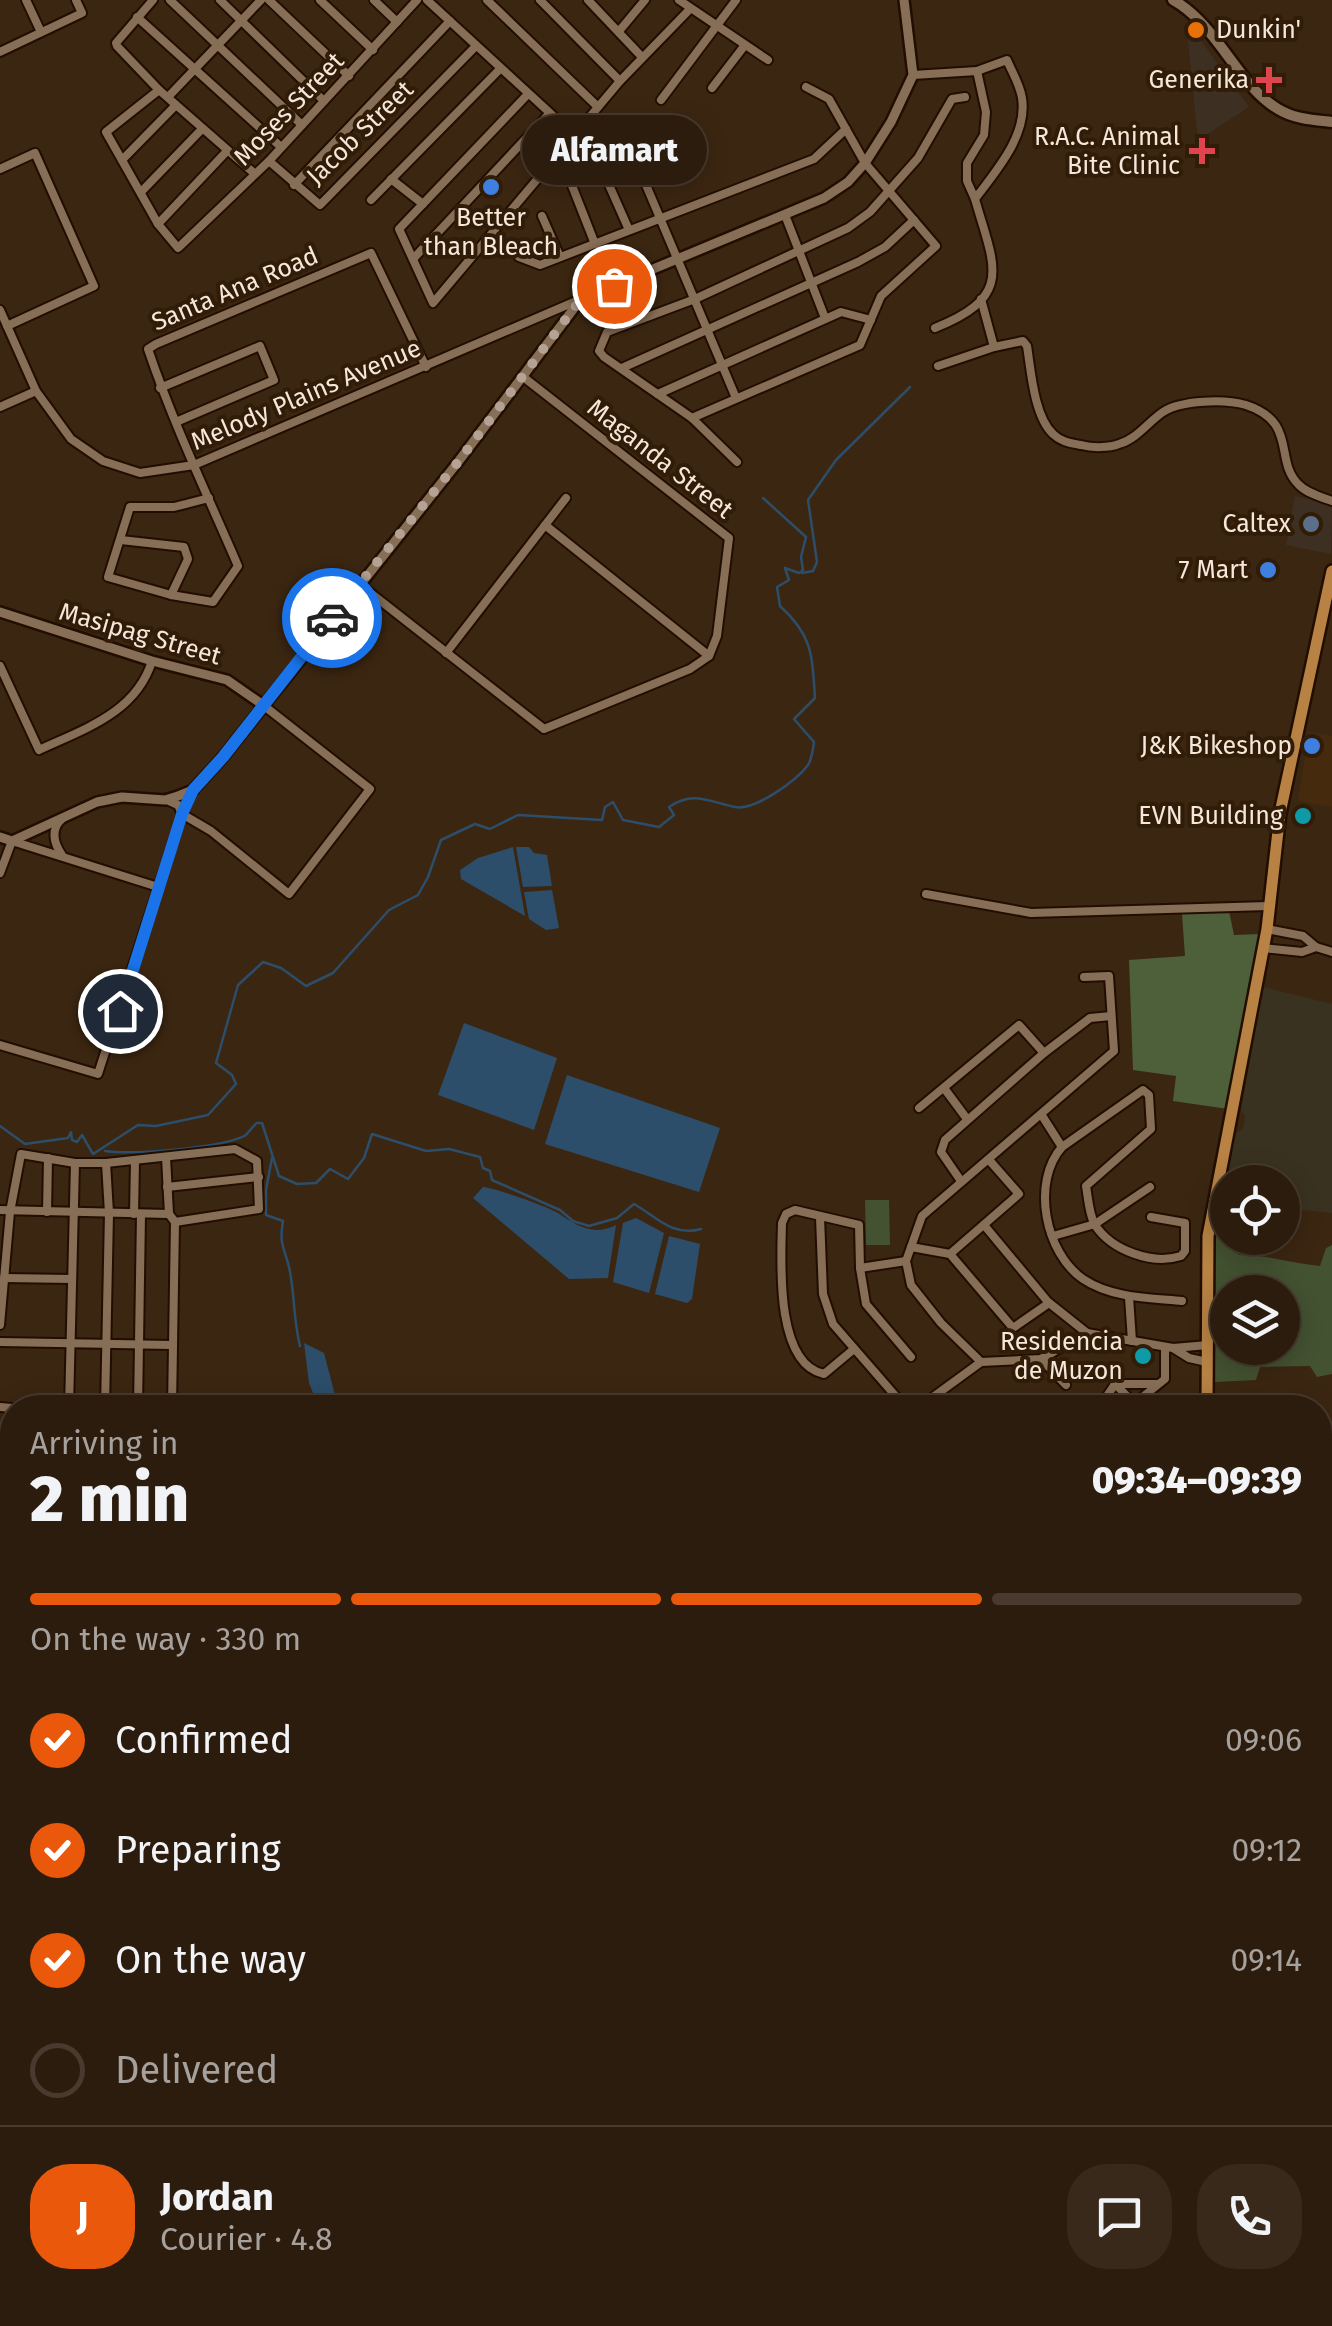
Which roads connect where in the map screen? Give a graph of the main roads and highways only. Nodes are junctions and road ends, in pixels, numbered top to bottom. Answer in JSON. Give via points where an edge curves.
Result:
{"nodes":[{"id":1,"x":1173,"y":0,"type":"edge"},
{"id":2,"x":1332,"y":122,"type":"edge"},
{"id":3,"x":1332,"y":570,"type":"edge"},
{"id":4,"x":1207,"y":1395,"type":"edge"}],
"edges":[{"from":1,"to":2,"type":"main road","via":[[1199,19],[1270,104]]},
{"from":3,"to":4,"type":"main road","via":[[1280,813],[1267,929],[1208,1236]]}]}
